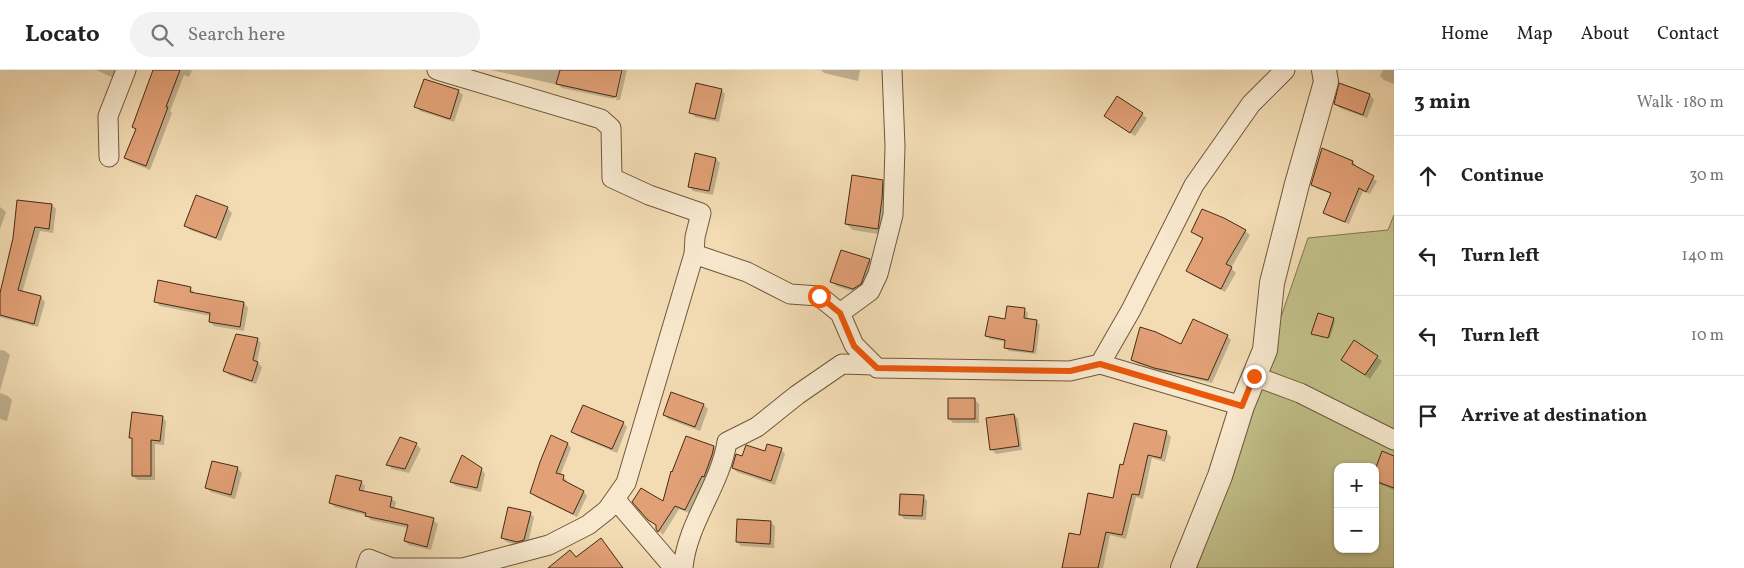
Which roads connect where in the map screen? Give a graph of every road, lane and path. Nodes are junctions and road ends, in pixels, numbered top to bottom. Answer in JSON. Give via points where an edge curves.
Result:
{"nodes":[{"id":1,"x":126,"y":70,"type":"edge"},
{"id":2,"x":437,"y":70,"type":"edge"},
{"id":3,"x":892,"y":70,"type":"edge"},
{"id":4,"x":1285,"y":70,"type":"edge"},
{"id":5,"x":1324,"y":70,"type":"edge"},
{"id":6,"x":109,"y":157,"type":"dead end"},
{"id":7,"x":694,"y":254,"type":"junction"},
{"id":8,"x":840,"y":313,"type":"junction"},
{"id":9,"x":1100,"y":364,"type":"junction"},
{"id":10,"x":874,"y":365,"type":"junction"},
{"id":11,"x":1254,"y":376,"type":"junction"},
{"id":12,"x":1242,"y":406,"type":"junction"},
{"id":13,"x":1394,"y":440,"type":"edge"},
{"id":14,"x":614,"y":499,"type":"junction"},
{"id":15,"x":366,"y":568,"type":"edge"},
{"id":16,"x":674,"y":568,"type":"edge"},
{"id":17,"x":683,"y":568,"type":"edge"},
{"id":18,"x":1183,"y":568,"type":"edge"}],
"edges":[{"from":1,"to":6,"type":"street","via":[[108,116]]},
{"from":2,"to":7,"type":"street","via":[[601,119],[611,128],[612,178],[701,213]]},
{"from":3,"to":8,"type":"street","via":[[893,216],[878,274],[870,291]]},
{"from":4,"to":9,"type":"street","via":[[1252,104],[1194,185]]},
{"from":5,"to":11,"type":"street","via":[[1326,82],[1272,284],[1265,350]]},
{"from":7,"to":8,"type":"street","via":[[747,272],[790,294],[819,296]]},
{"from":7,"to":14,"type":"street","via":[[626,483]]},
{"from":8,"to":10,"type":"street","via":[[854,346]]},
{"from":9,"to":10,"type":"street","via":[[1070,371],[877,368]]},
{"from":9,"to":12,"type":"street"},
{"from":10,"to":17,"type":"street","via":[[842,364],[757,427],[727,442],[724,459],[685,550]]},
{"from":11,"to":12,"type":"street"},
{"from":11,"to":13,"type":"street","via":[[1300,393]]},
{"from":12,"to":18,"type":"street","via":[[1220,476]]},
{"from":14,"to":15,"type":"street","via":[[607,510],[588,524],[549,545],[462,568],[392,568],[369,559]]},
{"from":14,"to":16,"type":"street"}]}
